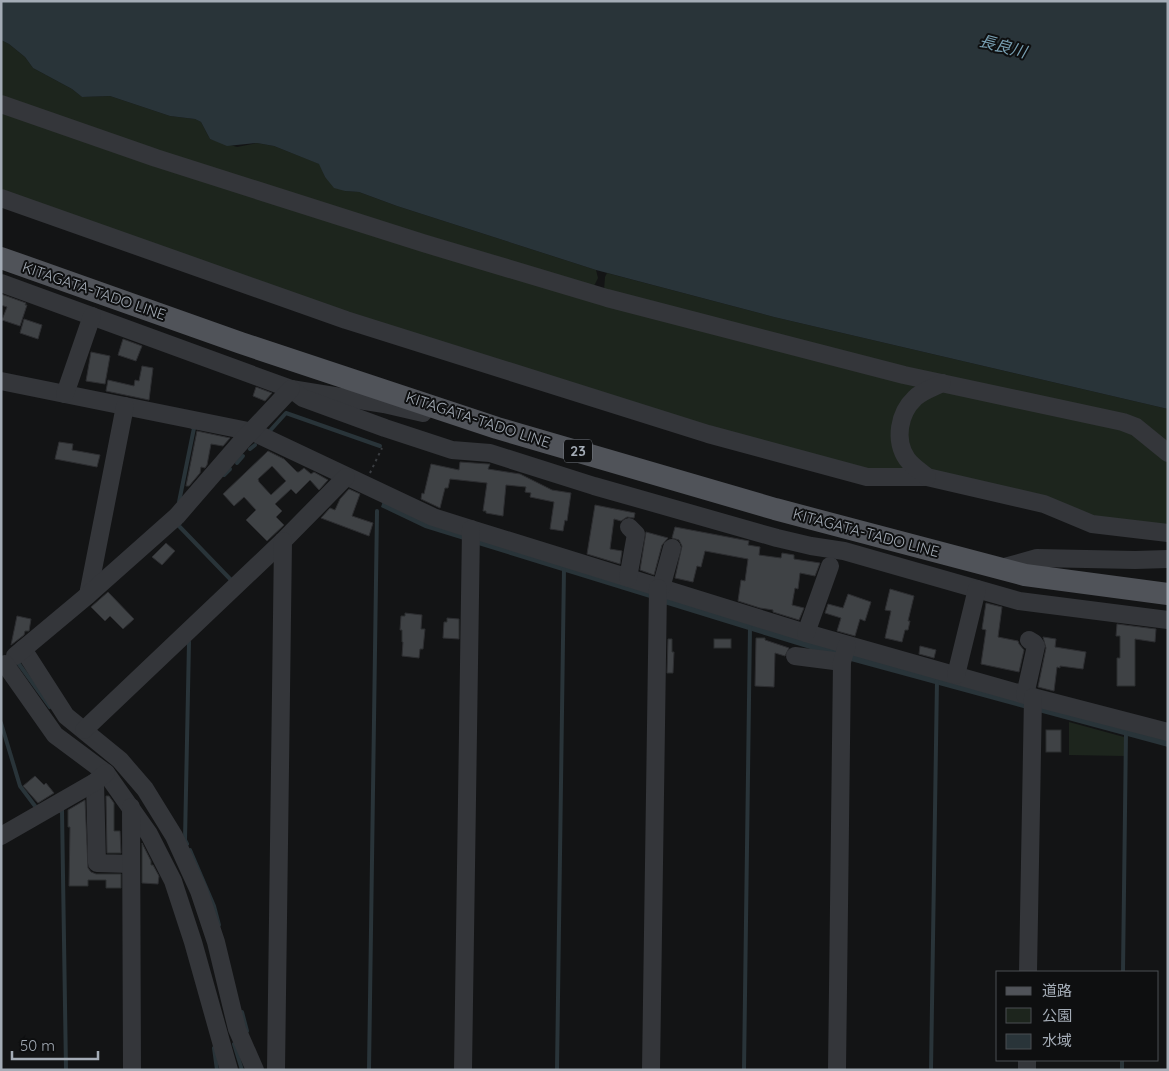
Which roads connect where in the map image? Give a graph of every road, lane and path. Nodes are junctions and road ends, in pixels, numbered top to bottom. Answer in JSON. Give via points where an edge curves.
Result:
{"nodes":[{"id":1,"x":1,"y":104,"type":"edge"},
{"id":2,"x":1,"y":198,"type":"edge"},
{"id":3,"x":1,"y":258,"type":"edge"},
{"id":4,"x":1,"y":283,"type":"edge"},
{"id":5,"x":92,"y":316,"type":"junction"},
{"id":6,"x":1,"y":381,"type":"edge"},
{"id":7,"x":942,"y":384,"type":"junction"},
{"id":8,"x":291,"y":389,"type":"junction"},
{"id":9,"x":64,"y":394,"type":"junction"},
{"id":10,"x":126,"y":406,"type":"junction"},
{"id":11,"x":497,"y":428,"type":"junction"},
{"id":12,"x":253,"y":432,"type":"junction"},
{"id":13,"x":382,"y":448,"type":"dead end"},
{"id":14,"x":1168,"y":453,"type":"edge"},
{"id":15,"x":346,"y":477,"type":"junction"},
{"id":16,"x":927,"y":477,"type":"junction"},
{"id":17,"x":365,"y":486,"type":"junction"},
{"id":18,"x":629,"y":527,"type":"dead end"},
{"id":19,"x":471,"y":529,"type":"junction"},
{"id":20,"x":1168,"y":533,"type":"edge"},
{"id":21,"x":283,"y":541,"type":"junction"},
{"id":22,"x":672,"y":548,"type":"dead end"},
{"id":23,"x":1168,"y":559,"type":"edge"},
{"id":24,"x":830,"y":566,"type":"dead end"},
{"id":25,"x":1001,"y":568,"type":"junction"},
{"id":26,"x":628,"y":578,"type":"junction"},
{"id":27,"x":660,"y":588,"type":"junction"},
{"id":28,"x":977,"y":589,"type":"junction"},
{"id":29,"x":1168,"y":594,"type":"edge"},
{"id":30,"x":88,"y":595,"type":"junction"},
{"id":31,"x":1168,"y":620,"type":"edge"},
{"id":32,"x":806,"y":633,"type":"junction"},
{"id":33,"x":1029,"y":640,"type":"dead end"},
{"id":34,"x":846,"y":645,"type":"junction"},
{"id":35,"x":795,"y":656,"type":"dead end"},
{"id":36,"x":12,"y":658,"type":"edge"},
{"id":37,"x":842,"y":662,"type":"junction"},
{"id":38,"x":956,"y":676,"type":"junction"},
{"id":39,"x":1029,"y":696,"type":"junction"},
{"id":40,"x":84,"y":730,"type":"junction"},
{"id":41,"x":1168,"y":732,"type":"edge"},
{"id":42,"x":100,"y":777,"type":"junction"},
{"id":43,"x":131,"y":807,"type":"junction"},
{"id":44,"x":1,"y":836,"type":"edge"},
{"id":45,"x":131,"y":864,"type":"junction"},
{"id":46,"x":1028,"y":971,"type":"edge"},
{"id":47,"x":132,"y":1070,"type":"edge"},
{"id":48,"x":229,"y":1070,"type":"edge"},
{"id":49,"x":256,"y":1070,"type":"edge"},
{"id":50,"x":276,"y":1070,"type":"edge"},
{"id":51,"x":463,"y":1070,"type":"edge"},
{"id":52,"x":651,"y":1070,"type":"edge"},
{"id":53,"x":837,"y":1070,"type":"edge"}],
"edges":[{"from":1,"to":7,"type":"street","via":[[156,158],[607,298]]},
{"from":2,"to":16,"type":"street","via":[[346,320],[708,434],[867,477]]},
{"from":3,"to":11,"type":"main road","name":"KITAGATA-TADO LINE","number":"23"},
{"from":4,"to":5,"type":"street"},
{"from":5,"to":8,"type":"street"},
{"from":5,"to":9,"type":"street"},
{"from":6,"to":9,"type":"street"},
{"from":7,"to":14,"type":"street","via":[[1123,422],[1136,427]]},
{"from":7,"to":16,"type":"street","via":[[916,397],[907,408],[900,427],[900,440],[907,459]]},
{"from":8,"to":11,"type":"street","via":[[384,404]]},
{"from":8,"to":12,"type":"street"},
{"from":8,"to":28,"type":"street","via":[[303,398],[452,450],[490,452],[594,486],[777,538],[844,551]]},
{"from":9,"to":10,"type":"street"},
{"from":10,"to":12,"type":"street"},
{"from":10,"to":30,"type":"street"},
{"from":11,"to":25,"type":"main road","name":"KITAGATA-TADO LINE","number":"23","via":[[775,509]]},
{"from":12,"to":15,"type":"street"},
{"from":12,"to":30,"type":"street","via":[[177,516]]},
{"from":13,"to":17,"type":"path"},
{"from":15,"to":17,"type":"street"},
{"from":15,"to":21,"type":"street"},
{"from":16,"to":20,"type":"street","via":[[1044,504],[1092,524]]},
{"from":17,"to":19,"type":"street","via":[[433,517]]},
{"from":18,"to":26,"type":"street","via":[[636,534]]},
{"from":19,"to":26,"type":"street"},
{"from":19,"to":51,"type":"street"},
{"from":21,"to":40,"type":"street"},
{"from":21,"to":50,"type":"street"},
{"from":22,"to":27,"type":"street"},
{"from":23,"to":25,"type":"street","via":[[1037,558]]},
{"from":24,"to":32,"type":"street"},
{"from":25,"to":29,"type":"main road","name":"KITAGATA-TADO LINE","number":"23","via":[[1025,575]]},
{"from":26,"to":27,"type":"street"},
{"from":27,"to":32,"type":"street"},
{"from":27,"to":52,"type":"street"},
{"from":28,"to":31,"type":"street","via":[[1019,601]]},
{"from":28,"to":38,"type":"street"},
{"from":30,"to":36,"type":"street"},
{"from":32,"to":34,"type":"street"},
{"from":33,"to":39,"type":"street","via":[[1036,646]]},
{"from":34,"to":37,"type":"street"},
{"from":34,"to":38,"type":"street"},
{"from":35,"to":37,"type":"street"},
{"from":36,"to":40,"type":"street","via":[[66,716]]},
{"from":36,"to":42,"type":"street","via":[[55,735]]},
{"from":37,"to":53,"type":"street"},
{"from":38,"to":39,"type":"street"},
{"from":39,"to":41,"type":"street"},
{"from":39,"to":46,"type":"street"},
{"from":40,"to":49,"type":"street","via":[[120,760],[145,789],[174,836],[199,891],[238,1029]]},
{"from":42,"to":43,"type":"street"},
{"from":42,"to":44,"type":"street"},
{"from":42,"to":45,"type":"street","via":[[97,863]]},
{"from":43,"to":45,"type":"street"},
{"from":43,"to":48,"type":"street","via":[[173,881]]},
{"from":45,"to":47,"type":"street"}]}
